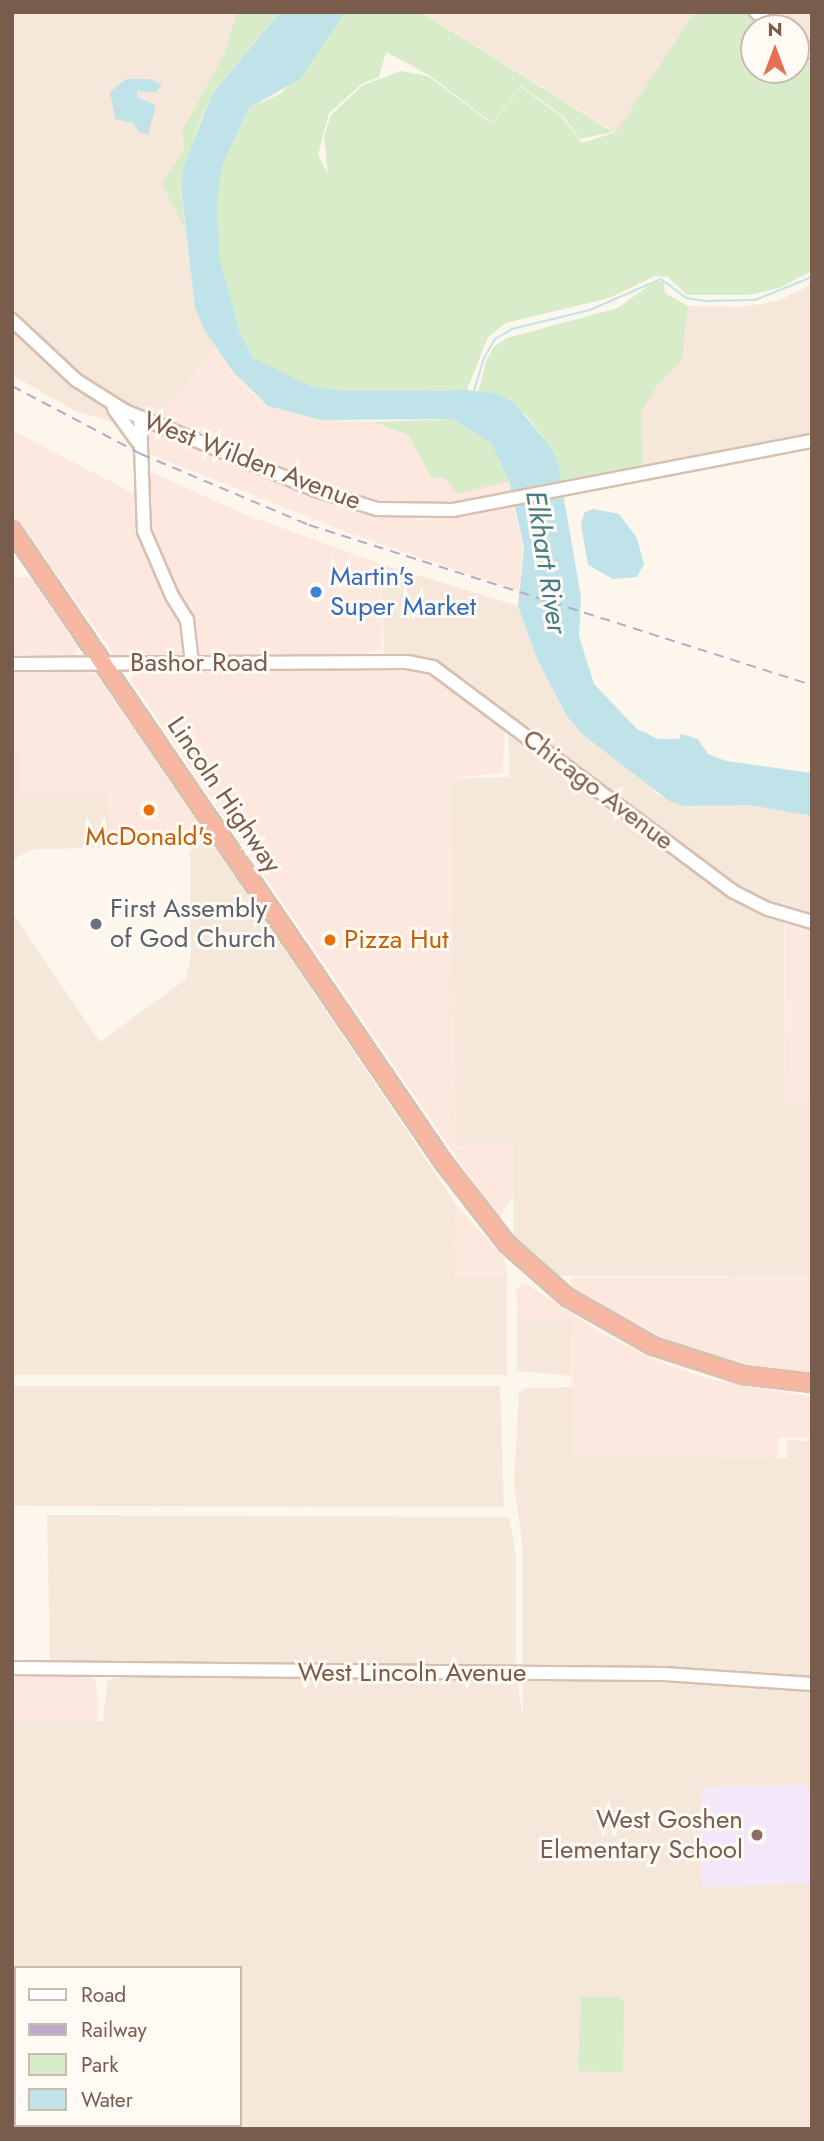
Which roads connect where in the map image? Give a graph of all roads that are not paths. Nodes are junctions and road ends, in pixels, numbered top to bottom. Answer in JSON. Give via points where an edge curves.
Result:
{"nodes":[{"id":1,"x":12,"y":320,"type":"edge"},
{"id":2,"x":107,"y":402,"type":"junction"},
{"id":3,"x":140,"y":417,"type":"junction"},
{"id":4,"x":812,"y":441,"type":"edge"},
{"id":5,"x":140,"y":446,"type":"junction"},
{"id":6,"x":12,"y":530,"type":"edge"},
{"id":7,"x":192,"y":663,"type":"junction"},
{"id":8,"x":386,"y":663,"type":"joint"},
{"id":9,"x":12,"y":664,"type":"edge"},
{"id":10,"x":105,"y":664,"type":"junction"},
{"id":11,"x":812,"y":922,"type":"edge"},
{"id":12,"x":812,"y":1383,"type":"edge"},
{"id":13,"x":12,"y":1668,"type":"edge"},
{"id":14,"x":812,"y":1684,"type":"edge"}],
"edges":[{"from":1,"to":2,"type":"street","name":"West Wilden Avenue"},
{"from":2,"to":3,"type":"street","name":"West Wilden Avenue"},
{"from":2,"to":5,"type":"street"},
{"from":3,"to":4,"type":"street","name":"West Wilden Avenue","via":[[309,487],[377,509],[424,513]]},
{"from":3,"to":5,"type":"street"},
{"from":5,"to":7,"type":"street","via":[[146,540],[187,620]]},
{"from":6,"to":10,"type":"highway","name":"Lincoln Highway"},
{"from":7,"to":8,"type":"street","name":"Bashor Road"},
{"from":7,"to":10,"type":"street","name":"Bashor Road"},
{"from":8,"to":11,"type":"street","name":"Chicago Avenue","via":[[421,663],[442,671],[734,892],[768,909]]},
{"from":9,"to":10,"type":"street","name":"Bashor Road"},
{"from":10,"to":12,"type":"highway","name":"Lincoln Highway","via":[[444,1163],[519,1257],[567,1297],[629,1335],[706,1366]]},
{"from":13,"to":14,"type":"street","name":"West Lincoln Avenue","via":[[664,1674]]}]}
